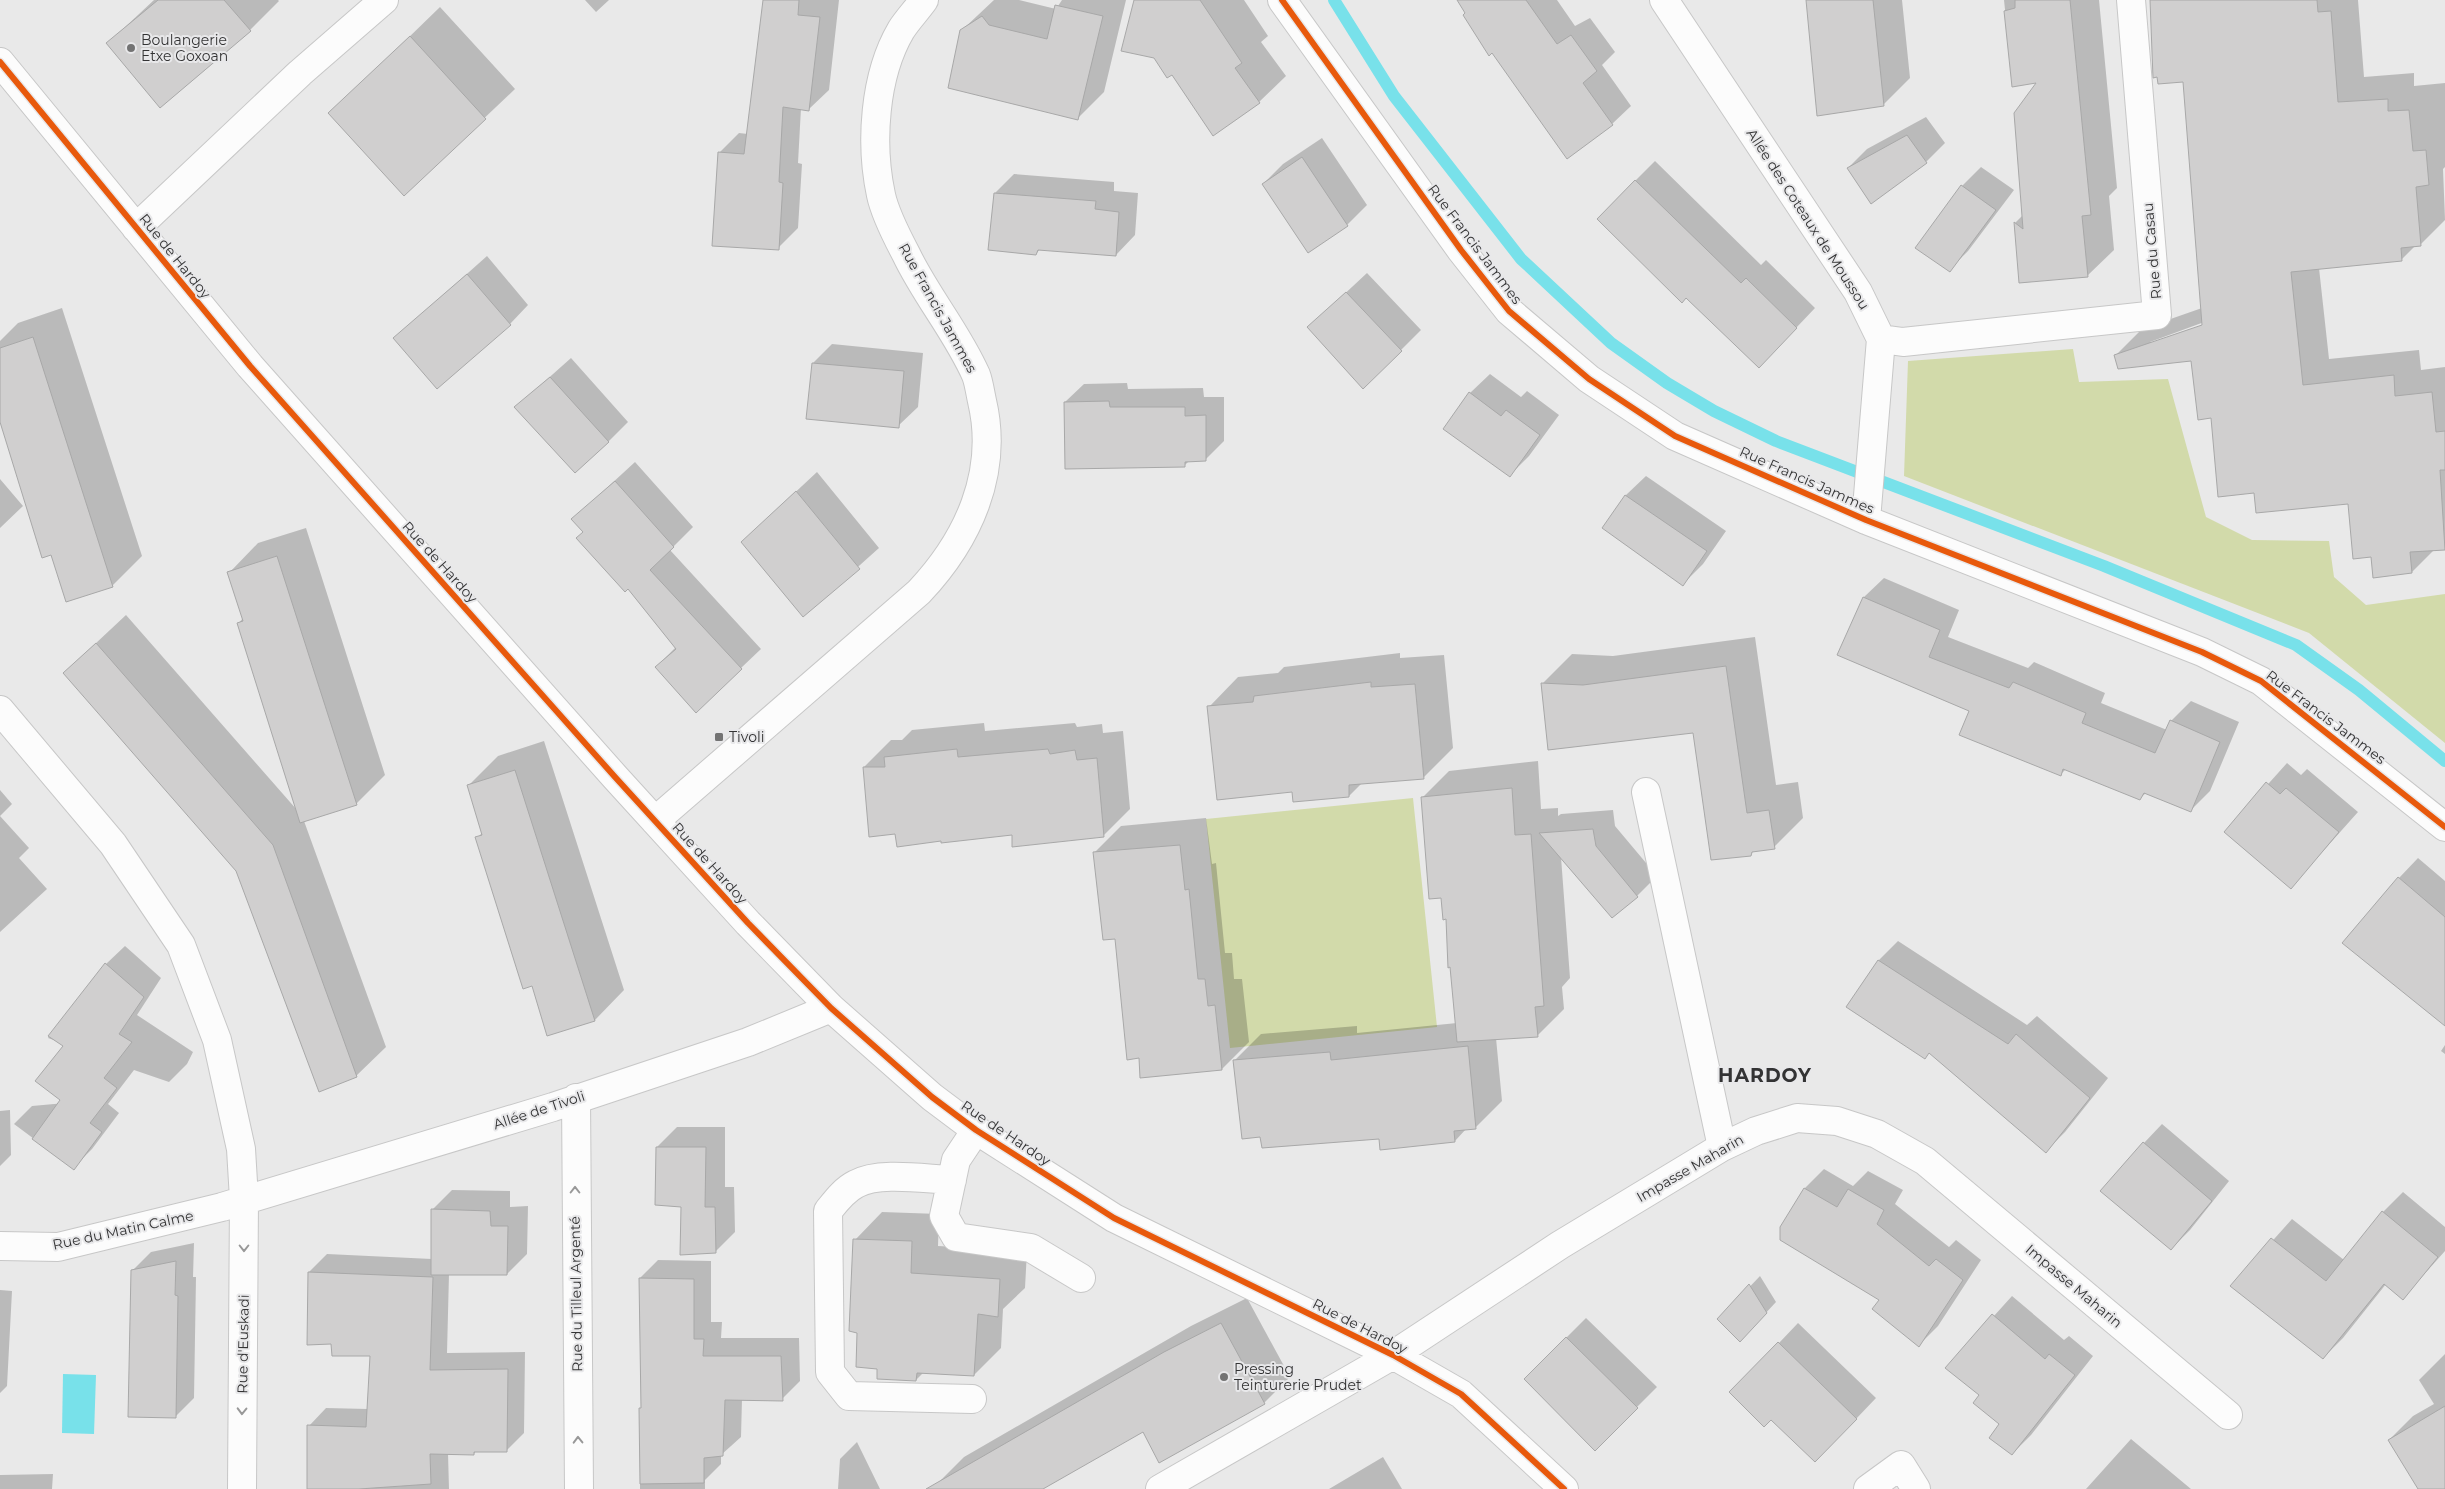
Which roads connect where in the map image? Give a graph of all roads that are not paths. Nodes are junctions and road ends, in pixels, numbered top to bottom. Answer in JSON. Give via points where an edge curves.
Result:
{"nodes":[{"id":1,"x":384,"y":0,"type":"edge"},
{"id":2,"x":924,"y":0,"type":"edge"},
{"id":3,"x":1282,"y":0,"type":"edge"},
{"id":4,"x":1664,"y":0,"type":"edge"},
{"id":5,"x":2131,"y":0,"type":"edge"},
{"id":6,"x":0,"y":62,"type":"edge"},
{"id":7,"x":136,"y":228,"type":"junction"},
{"id":8,"x":1881,"y":339,"type":"junction"},
{"id":9,"x":1866,"y":520,"type":"junction"},
{"id":10,"x":0,"y":710,"type":"edge"},
{"id":11,"x":1646,"y":792,"type":"dead end"},
{"id":12,"x":655,"y":821,"type":"junction"},
{"id":13,"x":2445,"y":827,"type":"edge"},
{"id":14,"x":831,"y":1008,"type":"junction"},
{"id":15,"x":576,"y":1098,"type":"junction"},
{"id":16,"x":976,"y":1130,"type":"junction"},
{"id":17,"x":1722,"y":1147,"type":"junction"},
{"id":18,"x":952,"y":1180,"type":"junction"},
{"id":19,"x":244,"y":1199,"type":"junction"},
{"id":20,"x":0,"y":1246,"type":"edge"},
{"id":21,"x":1081,"y":1278,"type":"dead end"},
{"id":22,"x":1393,"y":1355,"type":"junction"},
{"id":23,"x":972,"y":1399,"type":"dead end"},
{"id":24,"x":2228,"y":1415,"type":"dead end"},
{"id":25,"x":242,"y":1489,"type":"edge"},
{"id":26,"x":579,"y":1489,"type":"edge"},
{"id":27,"x":1160,"y":1489,"type":"edge"},
{"id":28,"x":1564,"y":1489,"type":"edge"},
{"id":29,"x":1868,"y":1489,"type":"edge"},
{"id":30,"x":1916,"y":1489,"type":"edge"}],
"edges":[{"from":1,"to":7,"type":"street","via":[[300,73]]},
{"from":2,"to":12,"type":"street","name":"Rue Francis Jammes","via":[[901,30],[882,78],[874,137],[882,197],[906,255],[977,376],[987,421],[986,469],[968,524],[936,574],[919,592]]},
{"from":3,"to":9,"type":"street","name":"Rue Francis Jammes","via":[[1508,311],[1589,379],[1675,436]]},
{"from":4,"to":8,"type":"street","name":"Allée des Coteaux de Moussou","via":[[1858,292]]},
{"from":5,"to":8,"type":"street","name":"Rue du Casau","via":[[2158,314],[1903,342]]},
{"from":6,"to":7,"type":"street","name":"Rue de Hardoy"},
{"from":7,"to":12,"type":"street","name":"Rue de Hardoy","via":[[256,374]]},
{"from":8,"to":9,"type":"street"},
{"from":9,"to":13,"type":"street","name":"Rue Francis Jammes","via":[[2202,652],[2261,682]]},
{"from":10,"to":19,"type":"street","name":"Rue d'Euskadi","via":[[113,844],[181,945],[217,1040],[241,1149]]},
{"from":11,"to":17,"type":"street"},
{"from":12,"to":14,"type":"street","name":"Rue de Hardoy"},
{"from":14,"to":15,"type":"street","name":"Allée de Tivoli","via":[[756,1040]]},
{"from":14,"to":16,"type":"street","name":"Rue de Hardoy","via":[[932,1097]]},
{"from":15,"to":19,"type":"street","name":"Allée de Tivoli","via":[[309,1182]]},
{"from":26,"to":15,"type":"street","name":"Rue du Tilleul Argenté","one_way":true},
{"from":16,"to":18,"type":"street","via":[[956,1160]]},
{"from":16,"to":22,"type":"street","name":"Rue de Hardoy","via":[[1114,1218]]},
{"from":17,"to":22,"type":"street","name":"Impasse Maharin","via":[[1560,1245]]},
{"from":17,"to":24,"type":"street","name":"Impasse Maharin","via":[[1756,1131],[1797,1118],[1837,1121],[1877,1134],[1925,1161]]},
{"from":18,"to":21,"type":"street","via":[[944,1216],[956,1238],[1031,1248]]},
{"from":18,"to":23,"type":"street","via":[[882,1177],[856,1184],[828,1211],[830,1372],[849,1396]]},
{"from":19,"to":20,"type":"street","name":"Rue du Matin Calme","via":[[58,1247]]},
{"from":19,"to":25,"type":"street","name":"Rue d'Euskadi","one_way":true},
{"from":22,"to":27,"type":"street","name":"Impasse Maharin"},
{"from":22,"to":28,"type":"street","name":"Rue de Hardoy","via":[[1461,1394]]},
{"from":29,"to":30,"type":"street","via":[[1901,1465]]}]}
